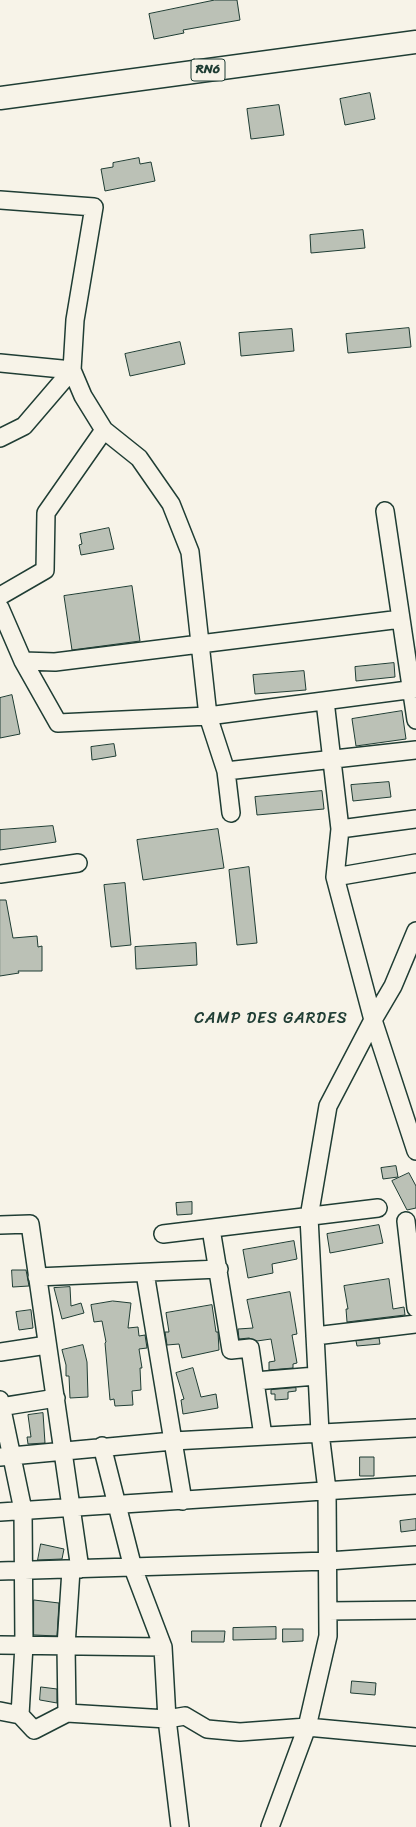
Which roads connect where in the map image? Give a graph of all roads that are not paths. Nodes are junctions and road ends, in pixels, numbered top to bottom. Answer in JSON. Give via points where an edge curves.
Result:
{"nodes":[{"id":1,"x":416,"y":42,"type":"edge"},
{"id":2,"x":0,"y":98,"type":"edge"},
{"id":3,"x":0,"y":200,"type":"edge"},
{"id":4,"x":0,"y":362,"type":"edge"},
{"id":5,"x":72,"y":370,"type":"junction"},
{"id":6,"x":104,"y":430,"type":"junction"},
{"id":7,"x":0,"y":438,"type":"edge"},
{"id":8,"x":385,"y":511,"type":"dead end"},
{"id":9,"x":0,"y":596,"type":"edge"},
{"id":10,"x":0,"y":608,"type":"edge"},
{"id":11,"x":407,"y":626,"type":"edge"},
{"id":12,"x":201,"y":644,"type":"junction"},
{"id":13,"x":22,"y":661,"type":"junction"},
{"id":14,"x":414,"y":689,"type":"edge"},
{"id":15,"x":325,"y":701,"type":"junction"},
{"id":16,"x":208,"y":716,"type":"junction"},
{"id":17,"x":416,"y":720,"type":"edge"},
{"id":18,"x":416,"y":750,"type":"edge"},
{"id":19,"x":332,"y":759,"type":"junction"},
{"id":20,"x":226,"y":771,"type":"junction"},
{"id":21,"x":231,"y":813,"type":"dead end"},
{"id":22,"x":416,"y":819,"type":"edge"},
{"id":23,"x":340,"y":829,"type":"junction"},
{"id":24,"x":78,"y":863,"type":"dead end"},
{"id":25,"x":416,"y":863,"type":"edge"},
{"id":26,"x":0,"y":874,"type":"edge"},
{"id":27,"x":335,"y":876,"type":"junction"},
{"id":28,"x":416,"y":931,"type":"edge"},
{"id":29,"x":373,"y":1020,"type":"junction"},
{"id":30,"x":416,"y":1150,"type":"edge"},
{"id":31,"x":378,"y":1208,"type":"dead end"},
{"id":32,"x":309,"y":1217,"type":"junction"},
{"id":33,"x":406,"y":1221,"type":"dead end"},
{"id":34,"x":0,"y":1225,"type":"edge"},
{"id":35,"x":211,"y":1229,"type":"junction"},
{"id":36,"x":164,"y":1234,"type":"dead end"},
{"id":37,"x":219,"y":1269,"type":"junction"},
{"id":38,"x":145,"y":1273,"type":"junction"},
{"id":39,"x":38,"y":1276,"type":"junction"},
{"id":40,"x":414,"y":1276,"type":"edge"},
{"id":41,"x":416,"y":1308,"type":"edge"},
{"id":42,"x":416,"y":1324,"type":"edge"},
{"id":43,"x":315,"y":1336,"type":"junction"},
{"id":44,"x":48,"y":1345,"type":"junction"},
{"id":45,"x":0,"y":1352,"type":"edge"},
{"id":46,"x":316,"y":1376,"type":"junction"},
{"id":47,"x":255,"y":1381,"type":"junction"},
{"id":48,"x":56,"y":1398,"type":"junction"},
{"id":49,"x":0,"y":1405,"type":"edge"},
{"id":50,"x":416,"y":1428,"type":"edge"},
{"id":51,"x":320,"y":1433,"type":"junction"},
{"id":52,"x":263,"y":1436,"type":"junction"},
{"id":53,"x":173,"y":1440,"type":"junction"},
{"id":54,"x":102,"y":1446,"type":"junction"},
{"id":55,"x":63,"y":1450,"type":"junction"},
{"id":56,"x":6,"y":1456,"type":"edge"},
{"id":57,"x":416,"y":1485,"type":"edge"},
{"id":58,"x":327,"y":1490,"type":"junction"},
{"id":59,"x":184,"y":1501,"type":"junction"},
{"id":60,"x":116,"y":1504,"type":"junction"},
{"id":61,"x":70,"y":1507,"type":"junction"},
{"id":62,"x":23,"y":1510,"type":"junction"},
{"id":63,"x":0,"y":1512,"type":"edge"},
{"id":64,"x":416,"y":1555,"type":"edge"},
{"id":65,"x":328,"y":1561,"type":"junction"},
{"id":66,"x":133,"y":1568,"type":"junction"},
{"id":67,"x":75,"y":1570,"type":"junction"},
{"id":68,"x":0,"y":1571,"type":"edge"},
{"id":69,"x":25,"y":1571,"type":"junction"},
{"id":70,"x":416,"y":1610,"type":"edge"},
{"id":71,"x":328,"y":1611,"type":"junction"},
{"id":72,"x":0,"y":1645,"type":"edge"},
{"id":73,"x":24,"y":1645,"type":"junction"},
{"id":74,"x":66,"y":1646,"type":"junction"},
{"id":75,"x":163,"y":1647,"type":"junction"},
{"id":76,"x":0,"y":1711,"type":"edge"},
{"id":77,"x":67,"y":1714,"type":"junction"},
{"id":78,"x":20,"y":1715,"type":"junction"},
{"id":79,"x":167,"y":1719,"type":"junction"},
{"id":80,"x":307,"y":1727,"type":"junction"},
{"id":81,"x":416,"y":1737,"type":"edge"},
{"id":82,"x":180,"y":1827,"type":"edge"},
{"id":83,"x":270,"y":1827,"type":"edge"}],
"edges":[{"from":1,"to":2,"type":"highway","number":"RN6"},
{"from":3,"to":5,"type":"street","via":[[94,207],[75,320]]},
{"from":4,"to":5,"type":"street"},
{"from":5,"to":6,"type":"street","via":[[83,396]]},
{"from":5,"to":7,"type":"street","via":[[24,426]]},
{"from":6,"to":9,"type":"street","via":[[46,513],[45,570]]},
{"from":6,"to":12,"type":"street","via":[[139,458],[171,504],[190,552]]},
{"from":8,"to":11,"type":"street"},
{"from":10,"to":13,"type":"street"},
{"from":11,"to":12,"type":"street"},
{"from":11,"to":14,"type":"street"},
{"from":12,"to":13,"type":"street","via":[[55,662]]},
{"from":12,"to":16,"type":"street"},
{"from":13,"to":16,"type":"street","via":[[58,723]]},
{"from":14,"to":15,"type":"street"},
{"from":14,"to":17,"type":"street"},
{"from":15,"to":16,"type":"street"},
{"from":15,"to":19,"type":"street"},
{"from":16,"to":20,"type":"street"},
{"from":18,"to":19,"type":"street"},
{"from":19,"to":20,"type":"street"},
{"from":19,"to":23,"type":"street"},
{"from":20,"to":21,"type":"street"},
{"from":22,"to":23,"type":"street"},
{"from":23,"to":27,"type":"street"},
{"from":24,"to":26,"type":"street"},
{"from":25,"to":27,"type":"street"},
{"from":27,"to":29,"type":"street"},
{"from":28,"to":29,"type":"street","via":[[393,986]]},
{"from":29,"to":30,"type":"street"},
{"from":29,"to":32,"type":"street","via":[[328,1106]]},
{"from":31,"to":32,"type":"street"},
{"from":32,"to":35,"type":"street"},
{"from":32,"to":43,"type":"street"},
{"from":33,"to":40,"type":"street"},
{"from":34,"to":39,"type":"street","via":[[30,1224]]},
{"from":35,"to":36,"type":"street"},
{"from":35,"to":37,"type":"street"},
{"from":37,"to":38,"type":"street"},
{"from":37,"to":47,"type":"street","via":[[231,1350],[250,1348]]},
{"from":38,"to":39,"type":"street"},
{"from":38,"to":53,"type":"street"},
{"from":39,"to":44,"type":"street"},
{"from":40,"to":41,"type":"street"},
{"from":42,"to":43,"type":"street"},
{"from":43,"to":46,"type":"street"},
{"from":44,"to":45,"type":"street"},
{"from":44,"to":48,"type":"street"},
{"from":46,"to":47,"type":"street"},
{"from":46,"to":51,"type":"street"},
{"from":47,"to":52,"type":"street"},
{"from":48,"to":49,"type":"street"},
{"from":48,"to":55,"type":"street"},
{"from":49,"to":56,"type":"street"},
{"from":50,"to":51,"type":"street"},
{"from":51,"to":52,"type":"street"},
{"from":51,"to":58,"type":"street"},
{"from":52,"to":53,"type":"street"},
{"from":53,"to":54,"type":"street"},
{"from":53,"to":59,"type":"street"},
{"from":54,"to":55,"type":"street"},
{"from":54,"to":60,"type":"street"},
{"from":55,"to":56,"type":"street"},
{"from":55,"to":61,"type":"street"},
{"from":56,"to":62,"type":"street"},
{"from":57,"to":58,"type":"street"},
{"from":58,"to":59,"type":"street"},
{"from":58,"to":65,"type":"street"},
{"from":59,"to":60,"type":"street"},
{"from":60,"to":61,"type":"street"},
{"from":60,"to":66,"type":"street"},
{"from":61,"to":62,"type":"street"},
{"from":61,"to":67,"type":"street"},
{"from":62,"to":63,"type":"street"},
{"from":62,"to":69,"type":"street"},
{"from":64,"to":65,"type":"street"},
{"from":65,"to":66,"type":"street"},
{"from":65,"to":71,"type":"street"},
{"from":66,"to":67,"type":"street"},
{"from":66,"to":75,"type":"street"},
{"from":67,"to":69,"type":"street"},
{"from":67,"to":74,"type":"street"},
{"from":68,"to":69,"type":"street"},
{"from":69,"to":73,"type":"street"},
{"from":70,"to":71,"type":"street"},
{"from":71,"to":80,"type":"street","via":[[328,1636]]},
{"from":72,"to":73,"type":"street"},
{"from":73,"to":74,"type":"street"},
{"from":73,"to":78,"type":"street"},
{"from":74,"to":75,"type":"street"},
{"from":74,"to":77,"type":"street"},
{"from":75,"to":79,"type":"street"},
{"from":76,"to":78,"type":"street"},
{"from":77,"to":78,"type":"street","via":[[34,1730]]},
{"from":77,"to":79,"type":"street"},
{"from":79,"to":80,"type":"street","via":[[185,1716],[207,1729],[240,1732]]},
{"from":79,"to":82,"type":"street"},
{"from":80,"to":81,"type":"street"},
{"from":80,"to":83,"type":"street"}]}
